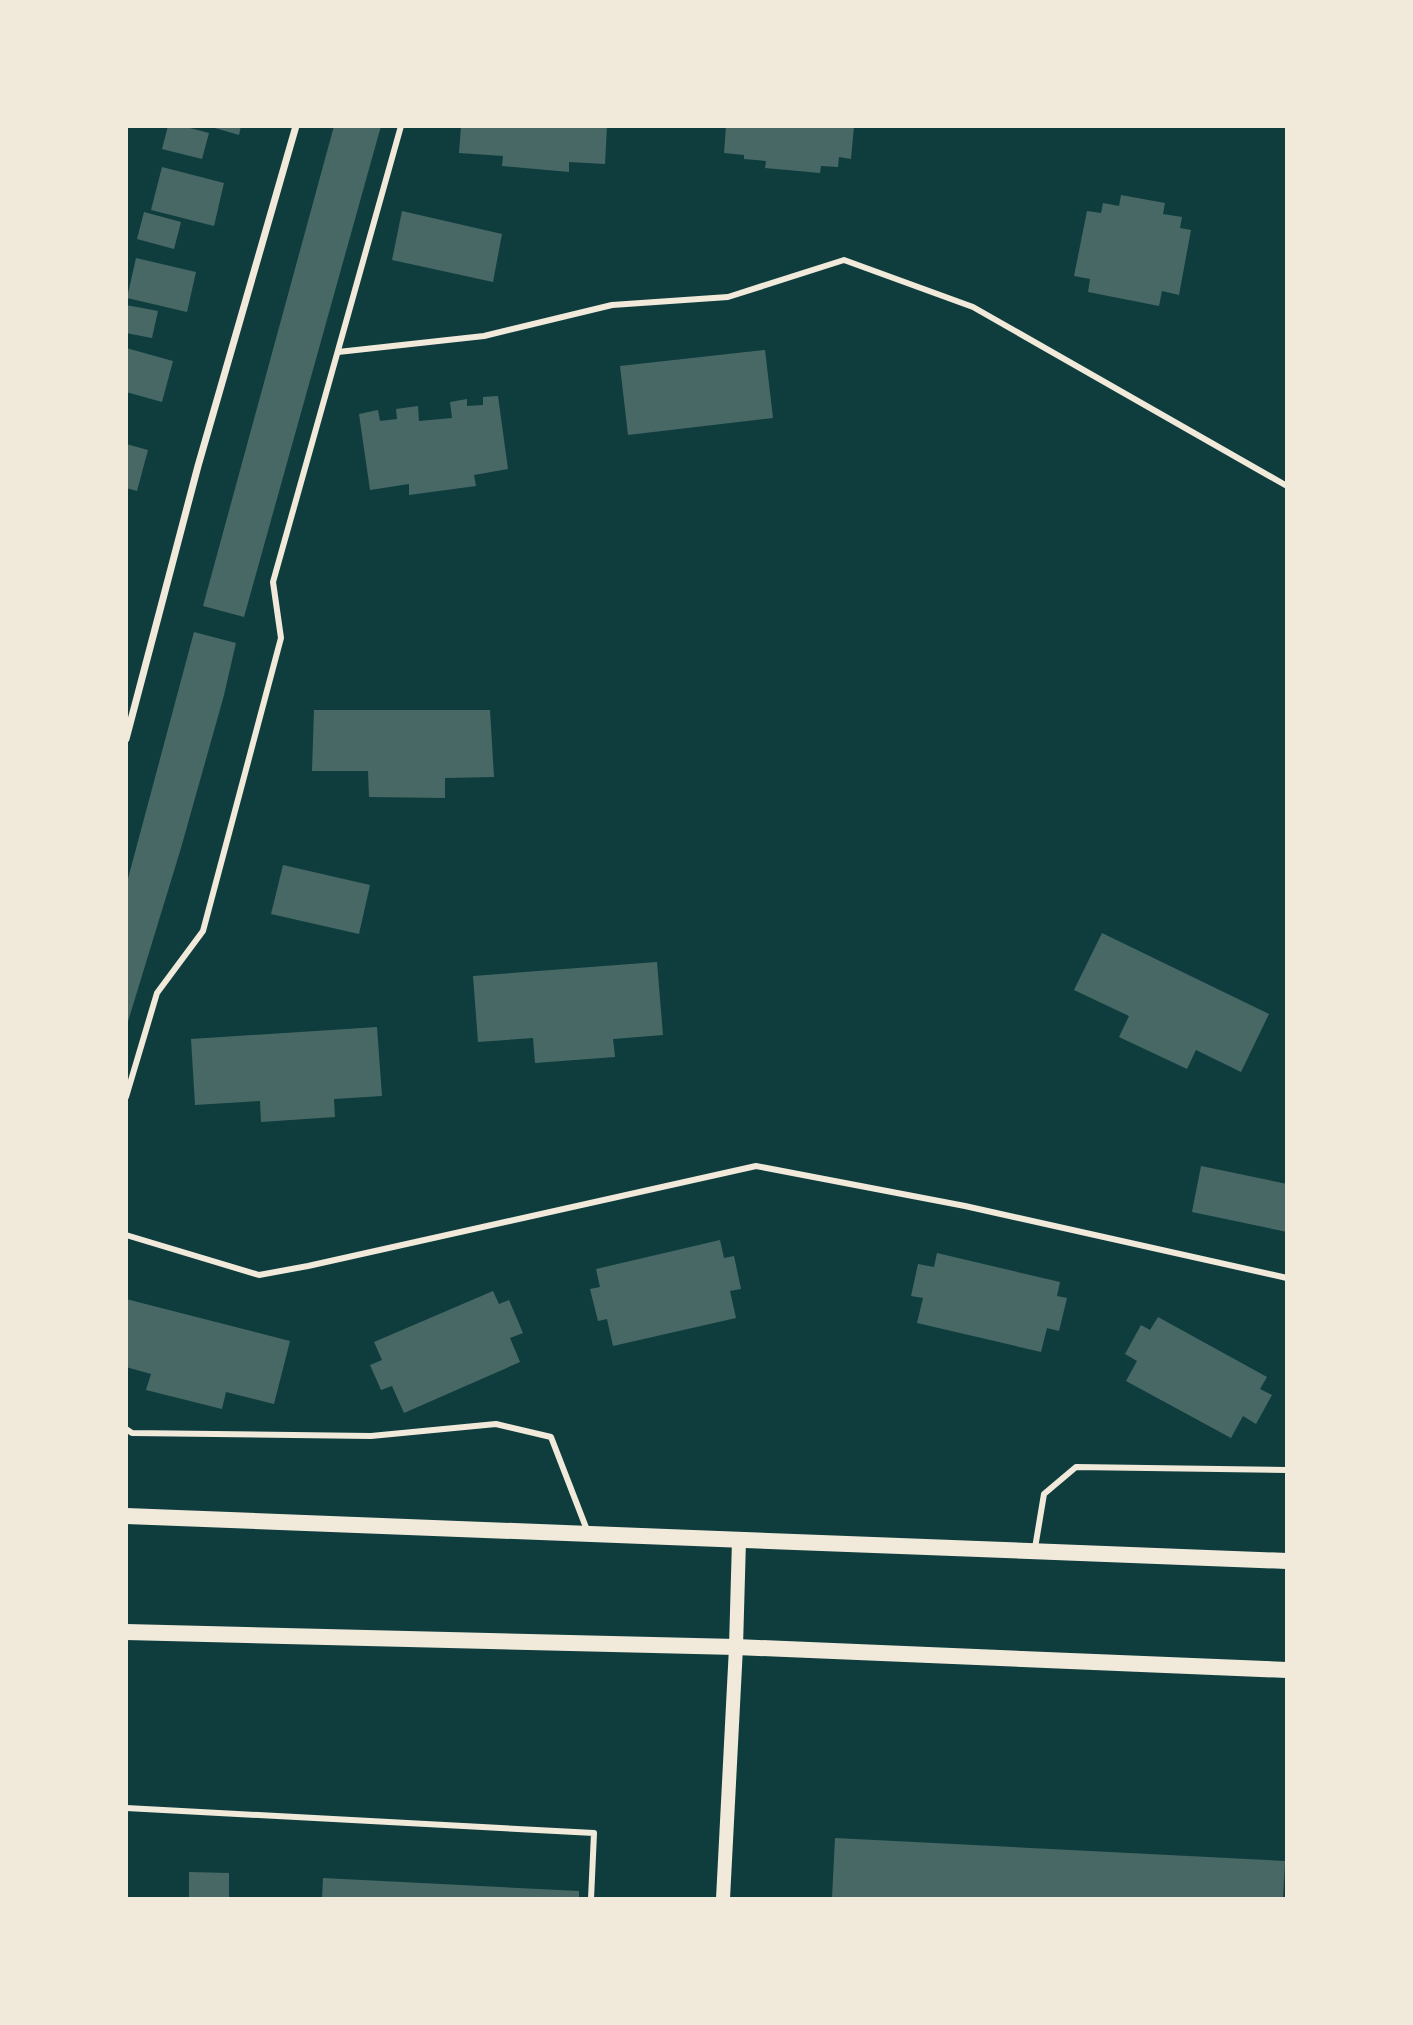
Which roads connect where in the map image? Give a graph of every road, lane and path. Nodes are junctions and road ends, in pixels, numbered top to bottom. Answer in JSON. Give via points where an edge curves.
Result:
{"nodes":[{"id":1,"x":296,"y":126,"type":"edge"},
{"id":2,"x":401,"y":126,"type":"edge"},
{"id":3,"x":338,"y":352,"type":"junction"},
{"id":4,"x":1287,"y":486,"type":"edge"},
{"id":5,"x":126,"y":739,"type":"edge"},
{"id":6,"x":126,"y":1097,"type":"edge"},
{"id":7,"x":126,"y":1235,"type":"edge"},
{"id":8,"x":1287,"y":1278,"type":"edge"},
{"id":9,"x":126,"y":1429,"type":"edge"},
{"id":10,"x":1287,"y":1470,"type":"edge"},
{"id":11,"x":126,"y":1516,"type":"edge"},
{"id":12,"x":588,"y":1535,"type":"junction"},
{"id":13,"x":739,"y":1540,"type":"junction"},
{"id":14,"x":1035,"y":1552,"type":"junction"},
{"id":15,"x":1287,"y":1561,"type":"edge"},
{"id":16,"x":126,"y":1632,"type":"edge"},
{"id":17,"x":736,"y":1647,"type":"junction"},
{"id":18,"x":1287,"y":1670,"type":"edge"},
{"id":19,"x":126,"y":1808,"type":"edge"},
{"id":20,"x":591,"y":1899,"type":"edge"},
{"id":21,"x":723,"y":1899,"type":"edge"}],
"edges":[{"from":1,"to":5,"type":"street"},
{"from":2,"to":3,"type":"lane"},
{"from":3,"to":4,"type":"lane","via":[[484,336],[612,305],[728,297],[844,260],[973,307]]},
{"from":3,"to":6,"type":"lane","via":[[273,582],[281,638],[203,931],[157,993]]},
{"from":7,"to":8,"type":"lane","via":[[259,1275],[756,1166]]},
{"from":9,"to":12,"type":"lane","via":[[371,1436],[496,1424],[551,1437]]},
{"from":10,"to":14,"type":"lane","via":[[1076,1467],[1044,1494]]},
{"from":11,"to":12,"type":"main road"},
{"from":12,"to":13,"type":"main road"},
{"from":13,"to":14,"type":"main road"},
{"from":13,"to":17,"type":"street"},
{"from":14,"to":15,"type":"main road"},
{"from":16,"to":17,"type":"main road"},
{"from":17,"to":18,"type":"main road"},
{"from":17,"to":21,"type":"street"},
{"from":19,"to":20,"type":"lane","via":[[594,1833]]}]}
